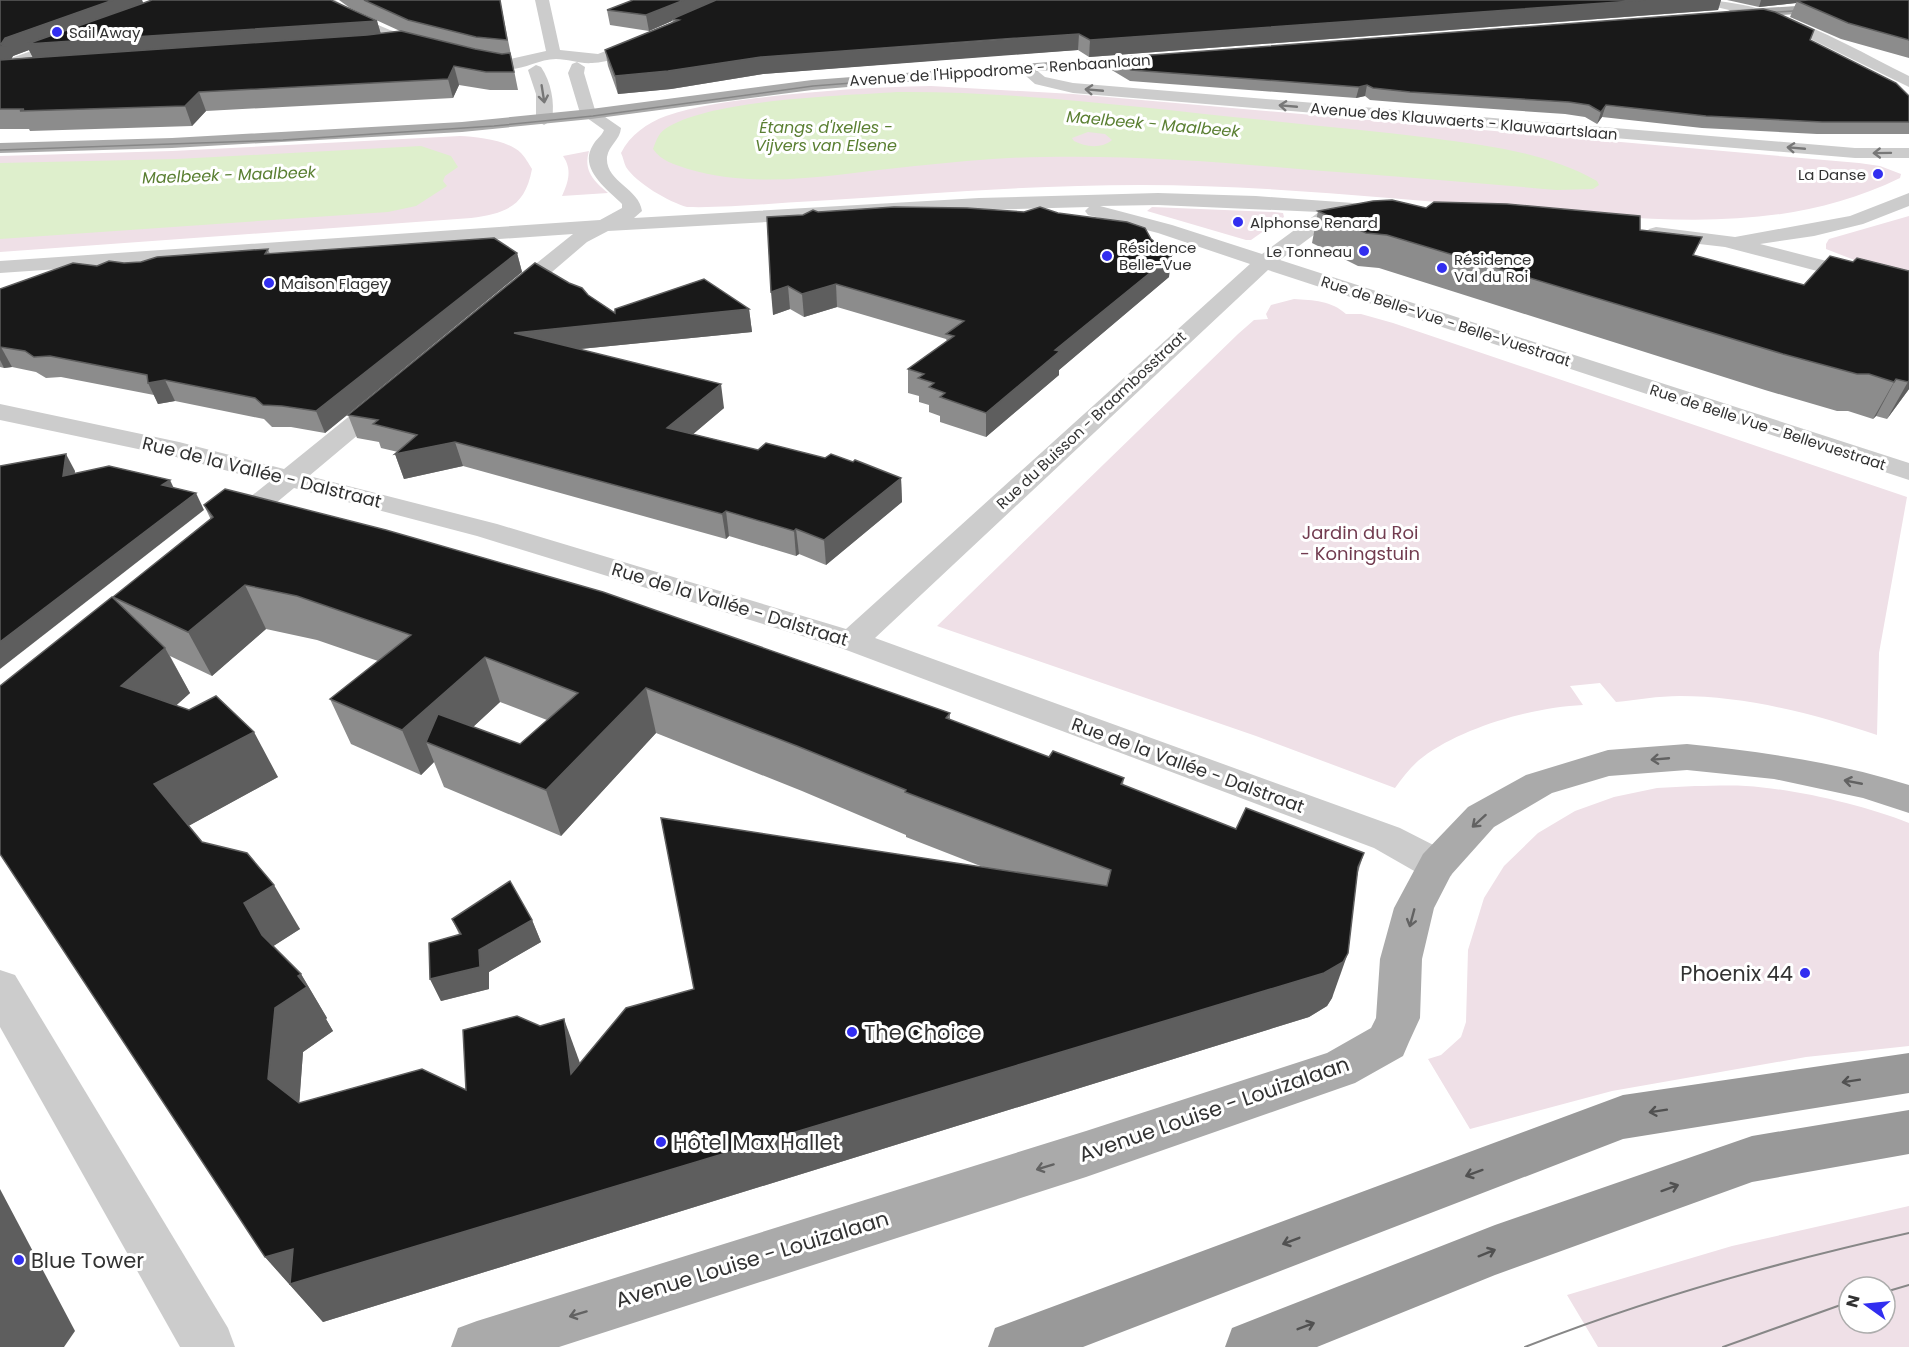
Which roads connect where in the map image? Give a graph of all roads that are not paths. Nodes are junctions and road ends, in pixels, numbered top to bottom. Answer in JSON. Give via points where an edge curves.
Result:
{"nodes":[{"id":1,"x":327,"y":0,"type":"edge"},
{"id":2,"x":542,"y":0,"type":"edge"},
{"id":3,"x":1704,"y":0,"type":"edge"},
{"id":4,"x":1877,"y":0,"type":"edge"},
{"id":5,"x":1752,"y":13,"type":"junction"},
{"id":6,"x":1702,"y":16,"type":"edge"},
{"id":7,"x":661,"y":33,"type":"edge"},
{"id":8,"x":85,"y":36,"type":"edge"},
{"id":9,"x":407,"y":42,"type":"junction"},
{"id":10,"x":372,"y":47,"type":"edge"},
{"id":11,"x":554,"y":55,"type":"junction"},
{"id":12,"x":1168,"y":57,"type":"edge"},
{"id":13,"x":580,"y":63,"type":"junction"},
{"id":14,"x":0,"y":67,"type":"edge"},
{"id":15,"x":532,"y":67,"type":"junction"},
{"id":16,"x":1025,"y":68,"type":"junction"},
{"id":17,"x":36,"y":70,"type":"edge"},
{"id":18,"x":0,"y":72,"type":"edge"},
{"id":19,"x":1909,"y":82,"type":"edge"},
{"id":20,"x":591,"y":114,"type":"junction"},
{"id":21,"x":544,"y":120,"type":"junction"},
{"id":22,"x":0,"y":148,"type":"edge"},
{"id":23,"x":1909,"y":153,"type":"edge"},
{"id":24,"x":1909,"y":199,"type":"edge"},
{"id":25,"x":1059,"y":201,"type":"junction"},
{"id":26,"x":1338,"y":208,"type":"junction"},
{"id":27,"x":1396,"y":213,"type":"edge"},
{"id":28,"x":600,"y":226,"type":"junction"},
{"id":29,"x":1642,"y":231,"type":"edge"},
{"id":30,"x":1726,"y":242,"type":"junction"},
{"id":31,"x":1264,"y":262,"type":"junction"},
{"id":32,"x":0,"y":267,"type":"edge"},
{"id":33,"x":1909,"y":289,"type":"edge"},
{"id":34,"x":491,"y":312,"type":"edge"},
{"id":35,"x":1628,"y":381,"type":"joint"},
{"id":36,"x":401,"y":386,"type":"edge"},
{"id":37,"x":0,"y":412,"type":"edge"},
{"id":38,"x":1909,"y":472,"type":"edge"},
{"id":39,"x":291,"y":478,"type":"junction"},
{"id":40,"x":205,"y":548,"type":"edge"},
{"id":41,"x":852,"y":641,"type":"junction"},
{"id":42,"x":1909,"y":799,"type":"edge"},
{"id":43,"x":1437,"y":865,"type":"junction"},
{"id":44,"x":0,"y":988,"type":"edge"},
{"id":45,"x":1909,"y":1073,"type":"edge"},
{"id":46,"x":1909,"y":1132,"type":"edge"},
{"id":47,"x":209,"y":1347,"type":"edge"},
{"id":48,"x":477,"y":1347,"type":"edge"},
{"id":49,"x":1014,"y":1347,"type":"edge"},
{"id":50,"x":1251,"y":1347,"type":"edge"}],
"edges":[{"from":1,"to":9,"type":"street","via":[[344,13]]},
{"from":2,"to":11,"type":"street"},
{"from":3,"to":5,"type":"street"},
{"from":4,"to":5,"type":"main road"},
{"from":5,"to":6,"type":"main road"},
{"from":5,"to":19,"type":"street","via":[[1781,19]]},
{"from":7,"to":13,"type":"street"},
{"from":8,"to":14,"type":"street"},
{"from":9,"to":10,"type":"street"},
{"from":9,"to":15,"type":"street","via":[[489,62]]},
{"from":11,"to":13,"type":"street","via":[[572,55]]},
{"from":11,"to":15,"type":"street","via":[[534,59]]},
{"from":12,"to":16,"type":"main road","name":"Avenue de l'Hippodrome - Renbaanlaan"},
{"from":13,"to":15,"type":"street","via":[[557,71]]},
{"from":13,"to":20,"type":"street","via":[[576,73]]},
{"from":15,"to":21,"type":"street","one_way":true,"via":[[539,76]]},
{"from":16,"to":20,"type":"main road","name":"Avenue de l'Hippodrome - Renbaanlaan","via":[[812,85]]},
{"from":23,"to":16,"type":"street","name":"Avenue des Klauwaerts - Klauwaartslaan","one_way":true,"via":[[1855,153],[1073,88],[1040,81]]},
{"from":17,"to":18,"type":"street"},
{"from":20,"to":21,"type":"main road","name":"Avenue de l'Hippodrome - Renbaanlaan"},
{"from":20,"to":28,"type":"street","via":[[613,128],[600,147],[598,160],[602,175],[631,202],[632,211]]},
{"from":21,"to":22,"type":"main road","name":"Avenue de l'Hippodrome - Renbaanlaan","via":[[284,138]]},
{"from":24,"to":30,"type":"street","via":[[1856,220],[1814,230]]},
{"from":25,"to":26,"type":"street","via":[[1158,199]]},
{"from":25,"to":28,"type":"street"},
{"from":25,"to":31,"type":"street","name":"Rue de Belle-Vue - Belle-Vuestraat"},
{"from":26,"to":27,"type":"street"},
{"from":26,"to":31,"type":"street","name":"Rue du Buisson - Braambosstraat"},
{"from":28,"to":32,"type":"street"},
{"from":28,"to":34,"type":"street"},
{"from":29,"to":30,"type":"street"},
{"from":30,"to":33,"type":"street"},
{"from":31,"to":35,"type":"street","name":"Rue de Belle-Vue - Belle-Vuestraat"},
{"from":31,"to":41,"type":"street","name":"Rue du Buisson - Braambosstraat"},
{"from":35,"to":38,"type":"street","name":"Rue de Belle Vue - Bellevuestraat"},
{"from":36,"to":39,"type":"street"},
{"from":37,"to":39,"type":"street","name":"Rue de la Vallée - Dalstraat"},
{"from":39,"to":40,"type":"street"},
{"from":39,"to":41,"type":"street","name":"Rue de la Vallée - Dalstraat","via":[[486,530]]},
{"from":41,"to":43,"type":"street","name":"Rue de la Vallée - Dalstraat","via":[[1387,838]]},
{"from":42,"to":43,"type":"main road","name":"Avenue Louise - Louizalaan","one_way":true,"via":[[1866,785],[1774,766],[1687,757],[1608,764],[1539,784],[1481,818]]},
{"from":43,"to":48,"type":"main road","name":"Avenue Louise - Louizalaan","one_way":true,"via":[[1414,908],[1401,959],[1398,1018],[1387,1042],[1339,1069],[1086,1154]]},
{"from":44,"to":47,"type":"street"},
{"from":45,"to":49,"type":"highway","one_way":true,"via":[[1623,1117]]},
{"from":50,"to":46,"type":"highway","one_way":true,"via":[[1495,1250],[1752,1159]]}]}
